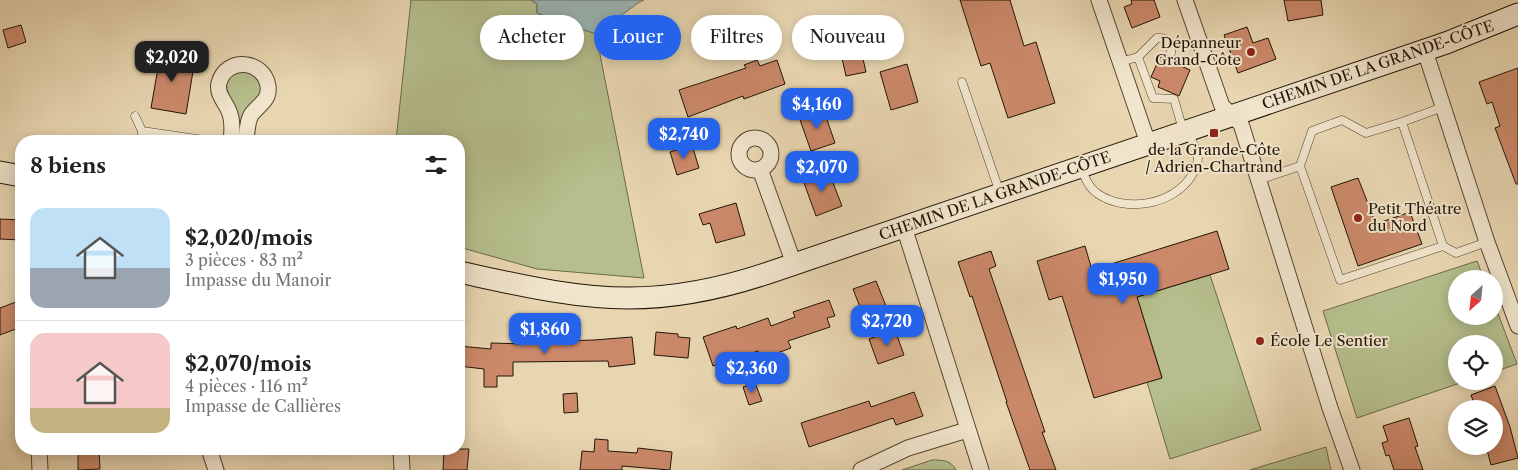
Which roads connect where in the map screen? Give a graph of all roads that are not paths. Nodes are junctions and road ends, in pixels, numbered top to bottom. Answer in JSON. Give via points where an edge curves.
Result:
{"nodes":[{"id":1,"x":1098,"y":0,"type":"edge"},
{"id":2,"x":1186,"y":0,"type":"edge"},
{"id":3,"x":1518,"y":14,"type":"edge"},
{"id":4,"x":1425,"y":51,"type":"junction"},
{"id":5,"x":1171,"y":53,"type":"dead end"},
{"id":6,"x":1138,"y":57,"type":"junction"},
{"id":7,"x":1119,"y":62,"type":"junction"},
{"id":8,"x":962,"y":82,"type":"dead end"},
{"id":9,"x":1153,"y":98,"type":"junction"},
{"id":10,"x":1134,"y":105,"type":"junction"},
{"id":11,"x":1443,"y":107,"type":"junction"},
{"id":12,"x":1232,"y":115,"type":"junction"},
{"id":13,"x":134,"y":116,"type":"dead end"},
{"id":14,"x":1402,"y":122,"type":"junction"},
{"id":15,"x":142,"y":131,"type":"junction"},
{"id":16,"x":1186,"y":131,"type":"junction"},
{"id":17,"x":141,"y":135,"type":"edge"},
{"id":18,"x":169,"y":135,"type":"edge"},
{"id":19,"x":231,"y":135,"type":"edge"},
{"id":20,"x":247,"y":135,"type":"edge"},
{"id":21,"x":1148,"y":143,"type":"junction"},
{"id":22,"x":1080,"y":166,"type":"junction"},
{"id":23,"x":1300,"y":166,"type":"junction"},
{"id":24,"x":760,"y":169,"type":"dead end"},
{"id":25,"x":0,"y":172,"type":"edge"},
{"id":26,"x":15,"y":175,"type":"edge"},
{"id":27,"x":1259,"y":180,"type":"junction"},
{"id":28,"x":1000,"y":194,"type":"junction"},
{"id":29,"x":904,"y":227,"type":"junction"},
{"id":30,"x":1487,"y":242,"type":"junction"},
{"id":31,"x":1444,"y":246,"type":"junction"},
{"id":32,"x":794,"y":264,"type":"junction"},
{"id":33,"x":465,"y":273,"type":"edge"},
{"id":34,"x":1518,"y":326,"type":"edge"},
{"id":35,"x":967,"y":430,"type":"junction"},
{"id":36,"x":39,"y":455,"type":"edge"},
{"id":37,"x":211,"y":455,"type":"edge"},
{"id":38,"x":402,"y":455,"type":"edge"},
{"id":39,"x":40,"y":470,"type":"edge"},
{"id":40,"x":216,"y":470,"type":"edge"},
{"id":41,"x":402,"y":470,"type":"edge"},
{"id":42,"x":861,"y":470,"type":"edge"},
{"id":43,"x":980,"y":470,"type":"edge"},
{"id":44,"x":1352,"y":470,"type":"edge"}],
"edges":[{"from":1,"to":7,"type":"street"},
{"from":2,"to":12,"type":"street","via":[[1222,106]]},
{"from":3,"to":4,"type":"main road","name":"CHEMIN DE LA GRANDE-CÔTE"},
{"from":4,"to":11,"type":"street"},
{"from":4,"to":12,"type":"main road","name":"CHEMIN DE LA GRANDE-CÔTE"},
{"from":5,"to":6,"type":"lane","via":[[1171,44],[1161,38],[1154,39]]},
{"from":6,"to":7,"type":"lane"},
{"from":6,"to":9,"type":"lane"},
{"from":7,"to":10,"type":"street"},
{"from":8,"to":28,"type":"lane"},
{"from":9,"to":10,"type":"lane"},
{"from":9,"to":16,"type":"lane","via":[[1174,99]]},
{"from":10,"to":21,"type":"street"},
{"from":11,"to":14,"type":"lane"},
{"from":11,"to":30,"type":"street"},
{"from":12,"to":16,"type":"main road","name":"CHEMIN DE LA GRANDE-CÔTE"},
{"from":12,"to":27,"type":"street","via":[[1241,124]]},
{"from":13,"to":15,"type":"lane"},
{"from":14,"to":23,"type":"lane","via":[[1366,133],[1342,120],[1312,131]]},
{"from":14,"to":31,"type":"lane"},
{"from":15,"to":17,"type":"lane"},
{"from":15,"to":18,"type":"lane"},
{"from":16,"to":21,"type":"main road","name":"CHEMIN DE LA GRANDE-CÔTE"},
{"from":16,"to":22,"type":"lane","via":[[1198,157],[1196,167],[1183,187],[1164,198],[1139,204],[1106,198],[1091,188]]},
{"from":19,"to":20,"type":"street","via":[[231,115],[218,88],[225,72],[236,65],[248,64],[258,69],[266,79],[268,91],[264,102],[249,119]]},
{"from":21,"to":22,"type":"main road","name":"CHEMIN DE LA GRANDE-CÔTE"},
{"from":22,"to":28,"type":"main road","name":"CHEMIN DE LA GRANDE-CÔTE"},
{"from":23,"to":27,"type":"lane"},
{"from":23,"to":31,"type":"lane","via":[[1340,280]]},
{"from":24,"to":32,"type":"street"},
{"from":25,"to":26,"type":"main road"},
{"from":27,"to":44,"type":"street"},
{"from":28,"to":29,"type":"main road","name":"CHEMIN DE LA GRANDE-CÔTE"},
{"from":29,"to":32,"type":"main road","name":"CHEMIN DE LA GRANDE-CÔTE"},
{"from":29,"to":35,"type":"street"},
{"from":30,"to":31,"type":"lane","via":[[1456,253]]},
{"from":30,"to":34,"type":"street"},
{"from":32,"to":33,"type":"main road","name":"CHEMIN DE LA GRANDE-CÔTE","via":[[707,290],[631,298],[556,292]]},
{"from":35,"to":42,"type":"street","via":[[908,448]]},
{"from":35,"to":43,"type":"street"},
{"from":36,"to":39,"type":"street"},
{"from":37,"to":40,"type":"street"},
{"from":38,"to":41,"type":"street"}]}
